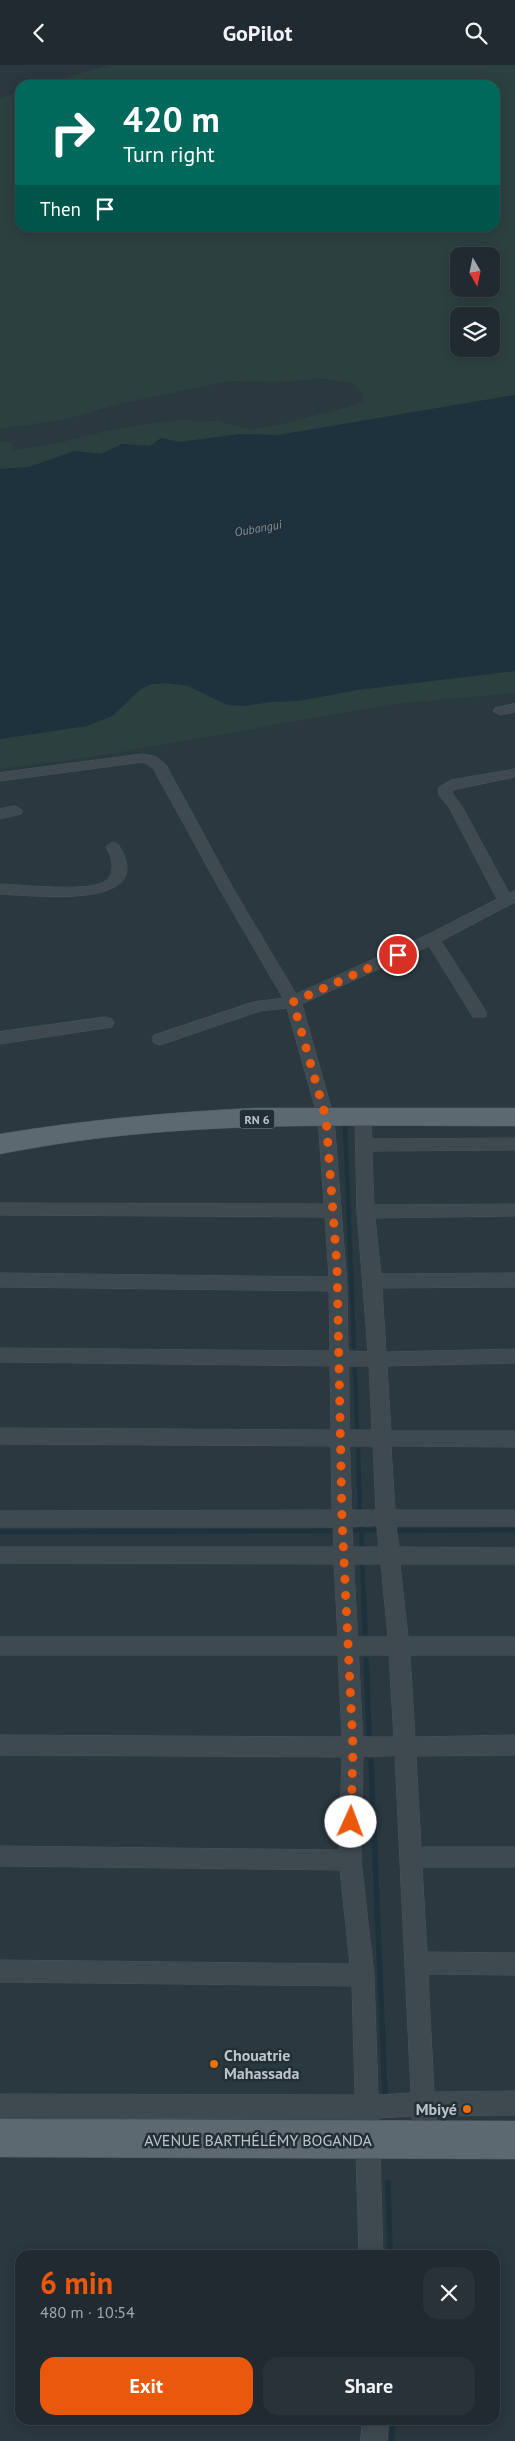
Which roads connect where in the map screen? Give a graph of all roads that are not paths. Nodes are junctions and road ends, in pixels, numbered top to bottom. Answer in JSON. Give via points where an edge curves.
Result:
{"nodes":[{"id":1,"x":515,"y":708,"type":"edge"},
{"id":2,"x":500,"y":711,"type":"dead end"},
{"id":3,"x":515,"y":773,"type":"edge"},
{"id":4,"x":0,"y":777,"type":"edge"},
{"id":5,"x":16,"y":811,"type":"dead end"},
{"id":6,"x":0,"y":813,"type":"edge"},
{"id":7,"x":113,"y":847,"type":"dead end"},
{"id":8,"x":0,"y":889,"type":"edge"},
{"id":9,"x":511,"y":899,"type":"edge"},
{"id":10,"x":432,"y":939,"type":"junction"},
{"id":11,"x":293,"y":1002,"type":"junction"},
{"id":12,"x":479,"y":1013,"type":"dead end"},
{"id":13,"x":106,"y":1023,"type":"dead end"},
{"id":14,"x":0,"y":1038,"type":"edge"},
{"id":15,"x":160,"y":1039,"type":"dead end"},
{"id":16,"x":515,"y":1117,"type":"edge"},
{"id":17,"x":326,"y":1118,"type":"junction"},
{"id":18,"x":363,"y":1118,"type":"junction"},
{"id":19,"x":0,"y":1144,"type":"edge"},
{"id":20,"x":515,"y":1144,"type":"edge"},
{"id":21,"x":364,"y":1145,"type":"junction"},
{"id":22,"x":0,"y":1209,"type":"edge"},
{"id":23,"x":515,"y":1210,"type":"edge"},
{"id":24,"x":333,"y":1211,"type":"junction"},
{"id":25,"x":366,"y":1212,"type":"junction"},
{"id":26,"x":0,"y":1280,"type":"edge"},
{"id":27,"x":373,"y":1281,"type":"junction"},
{"id":28,"x":515,"y":1281,"type":"edge"},
{"id":29,"x":338,"y":1284,"type":"junction"},
{"id":30,"x":0,"y":1355,"type":"edge"},
{"id":31,"x":515,"y":1357,"type":"edge"},
{"id":32,"x":340,"y":1358,"type":"junction"},
{"id":33,"x":378,"y":1359,"type":"junction"},
{"id":34,"x":0,"y":1436,"type":"edge"},
{"id":35,"x":341,"y":1438,"type":"junction"},
{"id":36,"x":382,"y":1439,"type":"junction"},
{"id":37,"x":515,"y":1439,"type":"edge"},
{"id":38,"x":515,"y":1518,"type":"edge"},
{"id":39,"x":0,"y":1519,"type":"edge"},
{"id":40,"x":342,"y":1519,"type":"junction"},
{"id":41,"x":386,"y":1519,"type":"junction"},
{"id":42,"x":0,"y":1555,"type":"edge"},
{"id":43,"x":345,"y":1555,"type":"junction"},
{"id":44,"x":388,"y":1555,"type":"junction"},
{"id":45,"x":515,"y":1555,"type":"edge"},
{"id":46,"x":0,"y":1646,"type":"edge"},
{"id":47,"x":348,"y":1646,"type":"junction"},
{"id":48,"x":515,"y":1646,"type":"edge"},
{"id":49,"x":399,"y":1647,"type":"junction"},
{"id":50,"x":0,"y":1745,"type":"edge"},
{"id":51,"x":515,"y":1745,"type":"edge"},
{"id":52,"x":405,"y":1746,"type":"junction"},
{"id":53,"x":353,"y":1747,"type":"junction"},
{"id":54,"x":0,"y":1856,"type":"edge"},
{"id":55,"x":411,"y":1857,"type":"junction"},
{"id":56,"x":515,"y":1857,"type":"edge"},
{"id":57,"x":350,"y":1860,"type":"junction"},
{"id":58,"x":417,"y":1963,"type":"junction"},
{"id":59,"x":515,"y":1964,"type":"edge"},
{"id":60,"x":0,"y":1971,"type":"edge"},
{"id":61,"x":363,"y":1975,"type":"junction"},
{"id":62,"x":424,"y":2103,"type":"junction"},
{"id":63,"x":515,"y":2103,"type":"edge"},
{"id":64,"x":0,"y":2106,"type":"edge"},
{"id":65,"x":367,"y":2124,"type":"junction"},
{"id":66,"x":0,"y":2138,"type":"edge"},
{"id":67,"x":426,"y":2139,"type":"junction"},
{"id":68,"x":515,"y":2140,"type":"edge"},
{"id":69,"x":370,"y":2250,"type":"edge"},
{"id":70,"x":376,"y":2425,"type":"edge"},
{"id":71,"x":374,"y":2441,"type":"edge"}],
"edges":[{"from":1,"to":2,"type":"street"},
{"from":3,"to":9,"type":"street","via":[[451,784],[445,789]]},
{"from":4,"to":11,"type":"street","via":[[143,758],[159,765]]},
{"from":5,"to":6,"type":"street"},
{"from":7,"to":8,"type":"street","via":[[119,856],[120,866],[109,886],[93,890]]},
{"from":9,"to":10,"type":"street"},
{"from":10,"to":11,"type":"street"},
{"from":10,"to":12,"type":"street"},
{"from":11,"to":15,"type":"street","via":[[259,1006]]},
{"from":11,"to":17,"type":"street"},
{"from":13,"to":14,"type":"street"},
{"from":16,"to":18,"type":"main road","number":"RN 6"},
{"from":17,"to":18,"type":"main road","number":"RN 6"},
{"from":17,"to":19,"type":"main road","number":"RN 6","via":[[199,1120],[107,1126]]},
{"from":17,"to":24,"type":"street"},
{"from":18,"to":21,"type":"street"},
{"from":20,"to":21,"type":"street"},
{"from":21,"to":25,"type":"street"},
{"from":22,"to":24,"type":"street"},
{"from":23,"to":25,"type":"street"},
{"from":24,"to":29,"type":"street"},
{"from":25,"to":27,"type":"street"},
{"from":26,"to":29,"type":"street"},
{"from":27,"to":28,"type":"street"},
{"from":27,"to":33,"type":"street"},
{"from":29,"to":32,"type":"street"},
{"from":30,"to":32,"type":"street"},
{"from":31,"to":33,"type":"street"},
{"from":32,"to":33,"type":"street"},
{"from":32,"to":35,"type":"street"},
{"from":33,"to":36,"type":"street"},
{"from":34,"to":35,"type":"street"},
{"from":35,"to":36,"type":"street"},
{"from":35,"to":40,"type":"street"},
{"from":36,"to":37,"type":"street"},
{"from":36,"to":41,"type":"street"},
{"from":38,"to":41,"type":"street"},
{"from":39,"to":40,"type":"street"},
{"from":40,"to":41,"type":"street"},
{"from":40,"to":43,"type":"street"},
{"from":41,"to":44,"type":"street"},
{"from":42,"to":43,"type":"street"},
{"from":43,"to":44,"type":"street"},
{"from":43,"to":47,"type":"street"},
{"from":44,"to":45,"type":"street"},
{"from":44,"to":49,"type":"street"},
{"from":46,"to":47,"type":"street"},
{"from":47,"to":49,"type":"street"},
{"from":47,"to":53,"type":"street"},
{"from":48,"to":49,"type":"street"},
{"from":49,"to":52,"type":"street"},
{"from":50,"to":53,"type":"street"},
{"from":51,"to":52,"type":"street"},
{"from":52,"to":53,"type":"street"},
{"from":52,"to":55,"type":"street"},
{"from":53,"to":57,"type":"street"},
{"from":54,"to":57,"type":"street"},
{"from":55,"to":56,"type":"street"},
{"from":55,"to":58,"type":"street"},
{"from":57,"to":61,"type":"street"},
{"from":58,"to":59,"type":"street"},
{"from":58,"to":62,"type":"street"},
{"from":60,"to":61,"type":"street"},
{"from":61,"to":65,"type":"street"},
{"from":62,"to":63,"type":"street"},
{"from":62,"to":65,"type":"street"},
{"from":62,"to":67,"type":"street"},
{"from":64,"to":65,"type":"street"},
{"from":65,"to":66,"type":"main road","name":"AVENUE BARTHÉLÉMY BOGANDA"},
{"from":65,"to":67,"type":"main road","name":"AVENUE BARTHÉLÉMY BOGANDA"},
{"from":65,"to":69,"type":"street"},
{"from":67,"to":68,"type":"main road","name":"AVENUE BARTHÉLÉMY BOGANDA"},
{"from":70,"to":71,"type":"street"}]}
